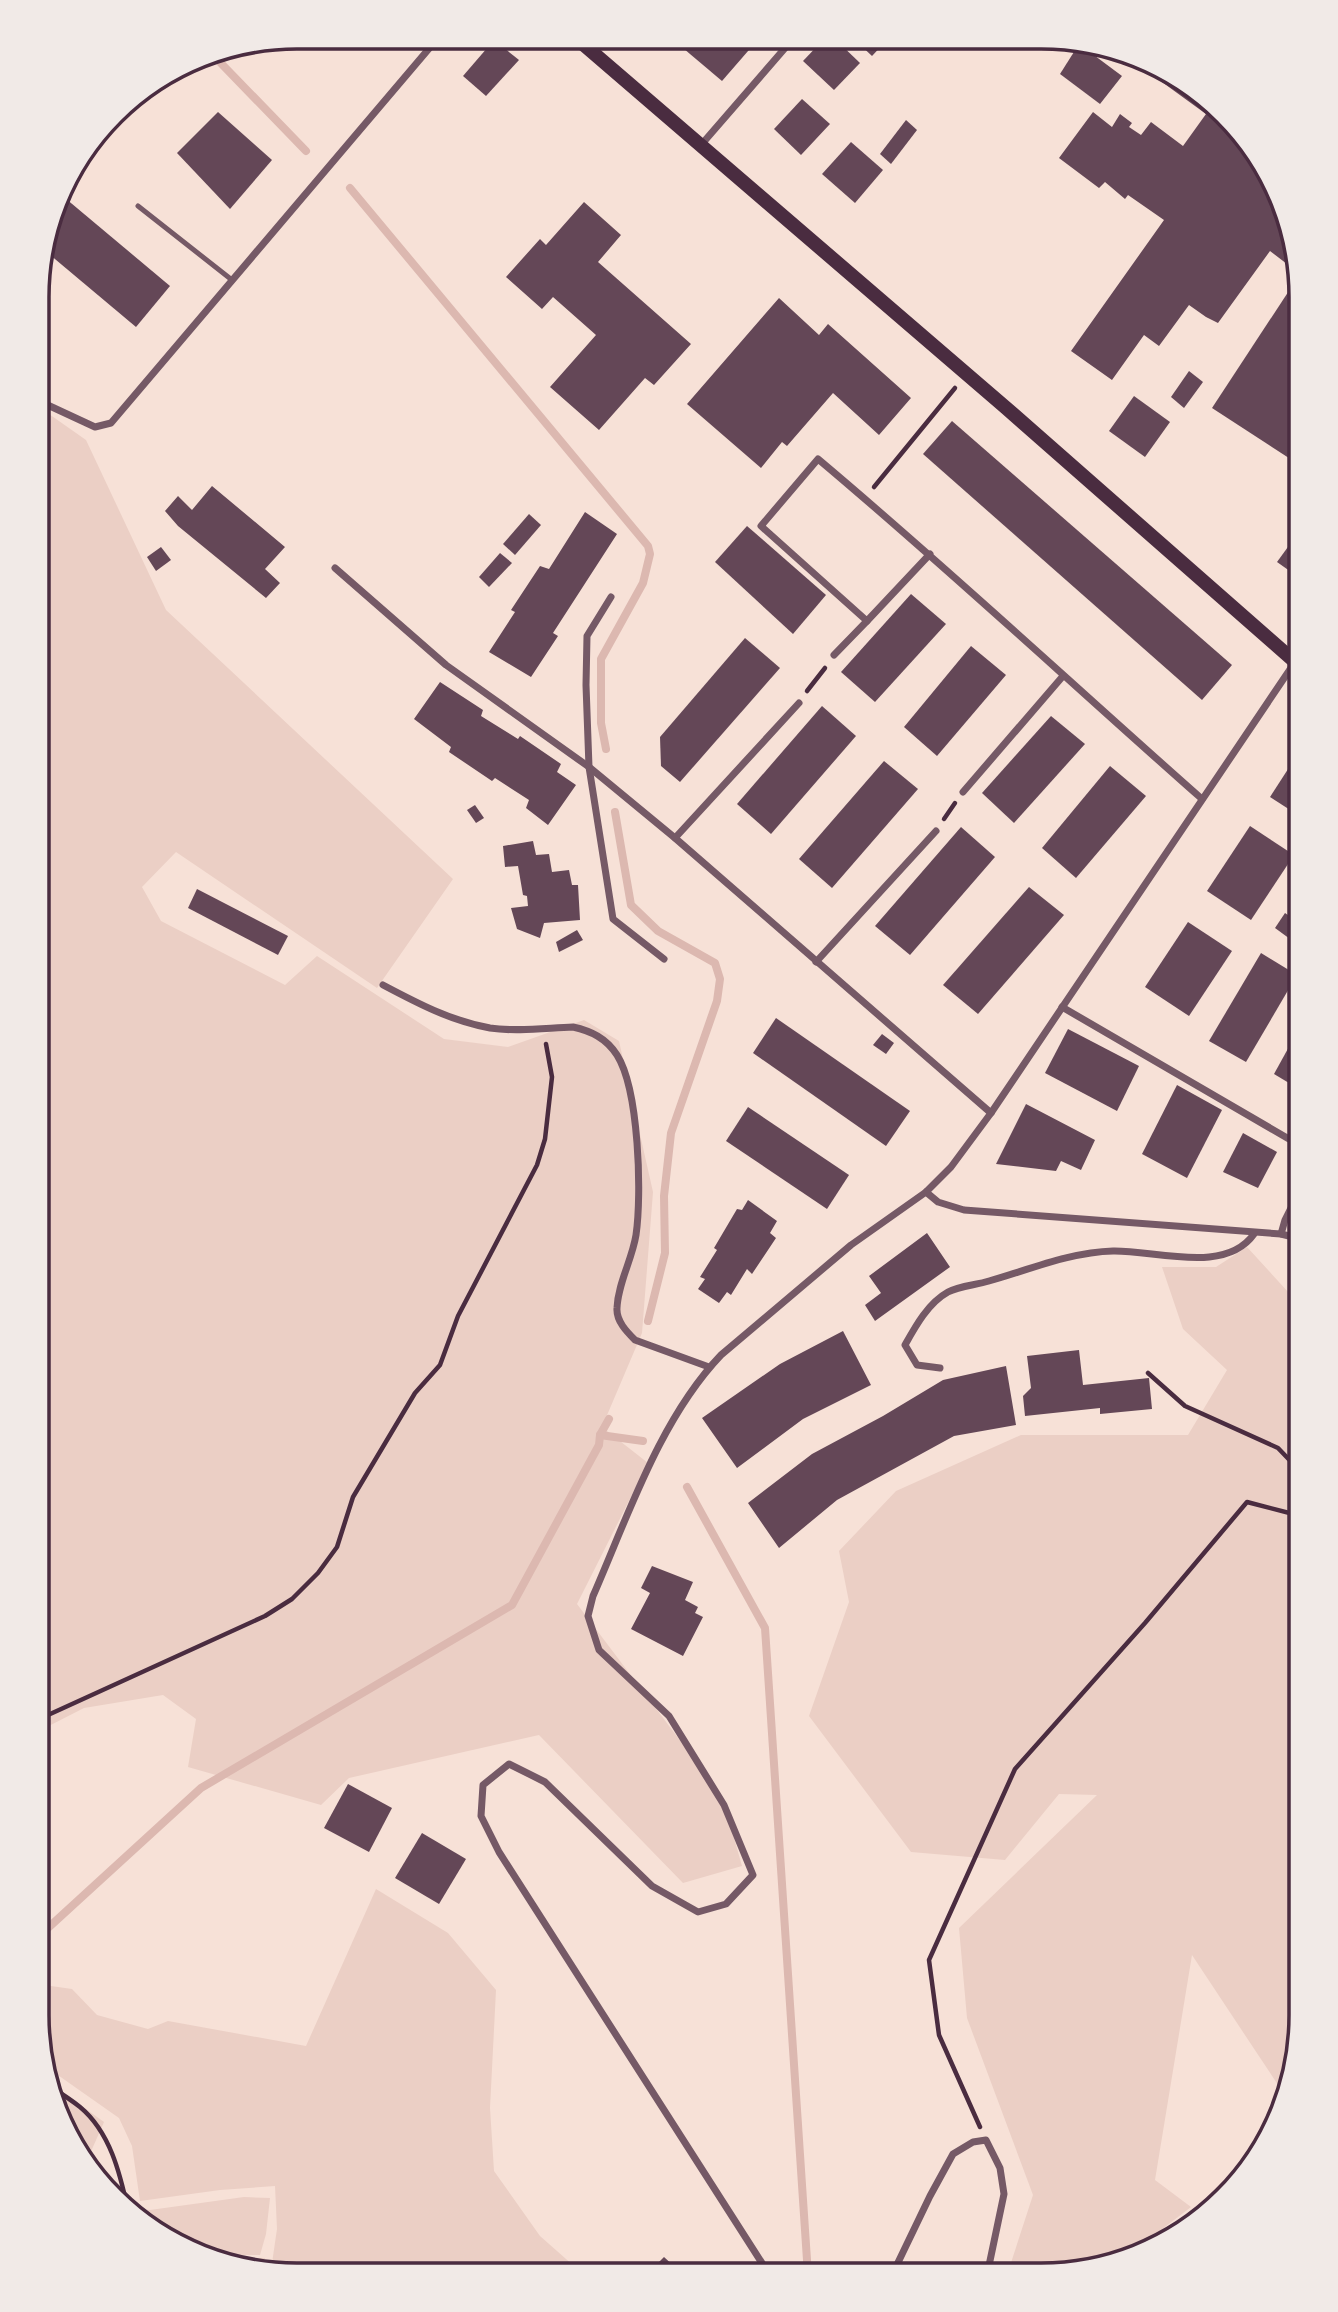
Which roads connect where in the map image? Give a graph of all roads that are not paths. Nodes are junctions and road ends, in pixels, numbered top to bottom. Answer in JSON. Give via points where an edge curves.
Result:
{"nodes":[{"id":1,"x":784,"y":49,"type":"edge"},
{"id":2,"x":428,"y":50,"type":"edge"},
{"id":3,"x":589,"y":50,"type":"edge"},
{"id":4,"x":701,"y":146,"type":"junction"},
{"id":5,"x":138,"y":206,"type":"dead end"},
{"id":6,"x":232,"y":280,"type":"junction"},
{"id":7,"x":49,"y":406,"type":"edge"},
{"id":8,"x":930,"y":554,"type":"junction"},
{"id":9,"x":335,"y":568,"type":"dead end"},
{"id":10,"x":611,"y":597,"type":"dead end"},
{"id":11,"x":867,"y":621,"type":"junction"},
{"id":12,"x":834,"y":656,"type":"road end"},
{"id":13,"x":1289,"y":656,"type":"edge"},
{"id":14,"x":1062,"y":676,"type":"junction"},
{"id":15,"x":1289,"y":677,"type":"edge"},
{"id":16,"x":799,"y":703,"type":"road end"},
{"id":17,"x":589,"y":767,"type":"junction"},
{"id":18,"x":963,"y":792,"type":"road end"},
{"id":19,"x":1202,"y":799,"type":"junction"},
{"id":20,"x":936,"y":831,"type":"road end"},
{"id":21,"x":675,"y":838,"type":"junction"},
{"id":22,"x":664,"y":959,"type":"dead end"},
{"id":23,"x":816,"y":962,"type":"junction"},
{"id":24,"x":383,"y":985,"type":"dead end"},
{"id":25,"x":1062,"y":1007,"type":"junction"},
{"id":26,"x":991,"y":1113,"type":"junction"},
{"id":27,"x":1289,"y":1139,"type":"edge"},
{"id":28,"x":926,"y":1192,"type":"junction"},
{"id":29,"x":1289,"y":1212,"type":"edge"},
{"id":30,"x":1254,"y":1234,"type":"junction"},
{"id":31,"x":1281,"y":1234,"type":"junction"},
{"id":32,"x":1289,"y":1236,"type":"edge"},
{"id":33,"x":709,"y":1367,"type":"junction"},
{"id":34,"x":940,"y":1368,"type":"dead end"},
{"id":35,"x":762,"y":2263,"type":"edge"},
{"id":36,"x":897,"y":2263,"type":"edge"},
{"id":37,"x":990,"y":2263,"type":"edge"}],
"edges":[{"from":1,"to":4,"type":"street"},
{"from":2,"to":6,"type":"street"},
{"from":3,"to":4,"type":"main road"},
{"from":4,"to":13,"type":"main road"},
{"from":5,"to":6,"type":"lane"},
{"from":6,"to":7,"type":"street","via":[[111,423],[94,427]]},
{"from":8,"to":11,"type":"street"},
{"from":8,"to":11,"type":"street","via":[[818,459],[761,526]]},
{"from":8,"to":14,"type":"street"},
{"from":9,"to":17,"type":"street","via":[[446,665]]},
{"from":10,"to":17,"type":"street","via":[[587,636]]},
{"from":11,"to":12,"type":"street"},
{"from":14,"to":18,"type":"street"},
{"from":14,"to":19,"type":"street"},
{"from":15,"to":19,"type":"street"},
{"from":16,"to":21,"type":"street"},
{"from":17,"to":21,"type":"street"},
{"from":17,"to":22,"type":"street","via":[[613,919]]},
{"from":19,"to":25,"type":"street"},
{"from":20,"to":23,"type":"street"},
{"from":21,"to":23,"type":"street"},
{"from":23,"to":26,"type":"street"},
{"from":24,"to":33,"type":"street","via":[[423,1007],[491,1028],[573,1027],[598,1035],[616,1054],[625,1075],[636,1133],[639,1209],[617,1309],[622,1325],[635,1340]]},
{"from":25,"to":26,"type":"street"},
{"from":25,"to":27,"type":"street"},
{"from":26,"to":28,"type":"street"},
{"from":28,"to":30,"type":"street","via":[[938,1202],[964,1210]]},
{"from":28,"to":33,"type":"street","via":[[851,1245]]},
{"from":29,"to":31,"type":"street"},
{"from":30,"to":31,"type":"street"},
{"from":30,"to":34,"type":"street","via":[[1246,1245],[1214,1257],[1113,1251],[948,1292],[920,1318],[905,1345],[917,1365]]},
{"from":31,"to":32,"type":"street"},
{"from":33,"to":35,"type":"street","via":[[653,1459],[588,1616],[599,1650],[669,1716],[724,1805],[753,1875],[726,1904],[698,1912],[652,1886],[545,1782],[509,1764],[483,1785],[481,1816],[499,1852]]},
{"from":36,"to":37,"type":"street","via":[[953,2154],[986,2140],[1000,2168],[1004,2194]]}]}
